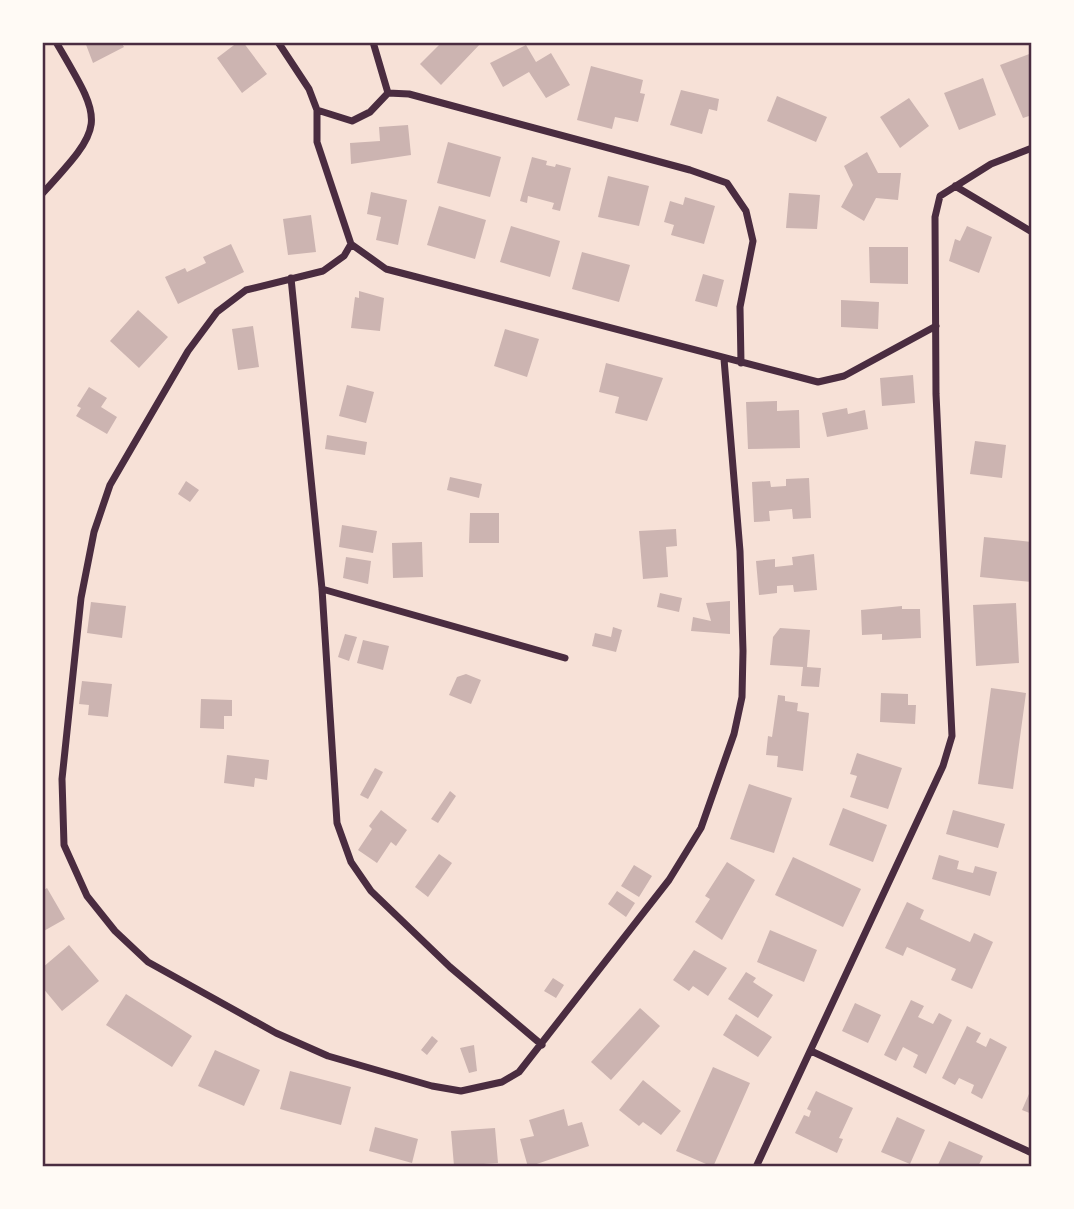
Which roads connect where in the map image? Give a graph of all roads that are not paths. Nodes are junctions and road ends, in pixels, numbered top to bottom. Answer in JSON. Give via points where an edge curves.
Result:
{"nodes":[{"id":1,"x":56,"y":42,"type":"edge"},
{"id":2,"x":278,"y":42,"type":"edge"},
{"id":3,"x":373,"y":42,"type":"edge"},
{"id":4,"x":388,"y":93,"type":"junction"},
{"id":5,"x":317,"y":110,"type":"junction"},
{"id":6,"x":1032,"y":148,"type":"edge"},
{"id":7,"x":955,"y":186,"type":"junction"},
{"id":8,"x":42,"y":194,"type":"edge"},
{"id":9,"x":1032,"y":232,"type":"edge"},
{"id":10,"x":351,"y":244,"type":"junction"},
{"id":11,"x":290,"y":278,"type":"junction"},
{"id":12,"x":936,"y":326,"type":"junction"},
{"id":13,"x":724,"y":359,"type":"junction"},
{"id":14,"x":741,"y":363,"type":"junction"},
{"id":15,"x":322,"y":589,"type":"junction"},
{"id":16,"x":565,"y":657,"type":"dead end"},
{"id":17,"x":542,"y":1045,"type":"junction"},
{"id":18,"x":810,"y":1051,"type":"junction"},
{"id":19,"x":1032,"y":1153,"type":"edge"},
{"id":20,"x":756,"y":1167,"type":"edge"}],
"edges":[{"from":1,"to":8,"type":"street","via":[[89,98],[94,122],[79,153]]},
{"from":2,"to":5,"type":"street","via":[[309,89]]},
{"from":3,"to":4,"type":"street"},
{"from":4,"to":5,"type":"street","via":[[352,121]]},
{"from":4,"to":14,"type":"street","via":[[409,94],[727,183],[746,211],[753,241],[740,307]]},
{"from":5,"to":10,"type":"street","via":[[317,142]]},
{"from":6,"to":7,"type":"street","via":[[991,164]]},
{"from":7,"to":9,"type":"street"},
{"from":7,"to":12,"type":"street","via":[[940,197],[935,217]]},
{"from":10,"to":11,"type":"street","via":[[344,256],[323,271]]},
{"from":10,"to":13,"type":"street","via":[[386,269]]},
{"from":11,"to":15,"type":"street"},
{"from":11,"to":17,"type":"street","via":[[246,290],[217,312],[188,351],[110,485],[94,532],[81,598],[62,779],[64,845],[87,896],[115,931],[148,961],[208,998],[328,1056],[461,1091],[502,1082],[519,1072]]},
{"from":12,"to":14,"type":"street","via":[[844,376],[818,382]]},
{"from":12,"to":18,"type":"street","via":[[952,736],[943,766]]},
{"from":13,"to":14,"type":"street"},
{"from":13,"to":17,"type":"street","via":[[743,651],[742,697],[734,734],[701,828],[669,880]]},
{"from":15,"to":16,"type":"street"},
{"from":15,"to":17,"type":"street","via":[[337,823],[351,862],[372,891],[450,967]]},
{"from":18,"to":19,"type":"street"},
{"from":18,"to":20,"type":"street"}]}
